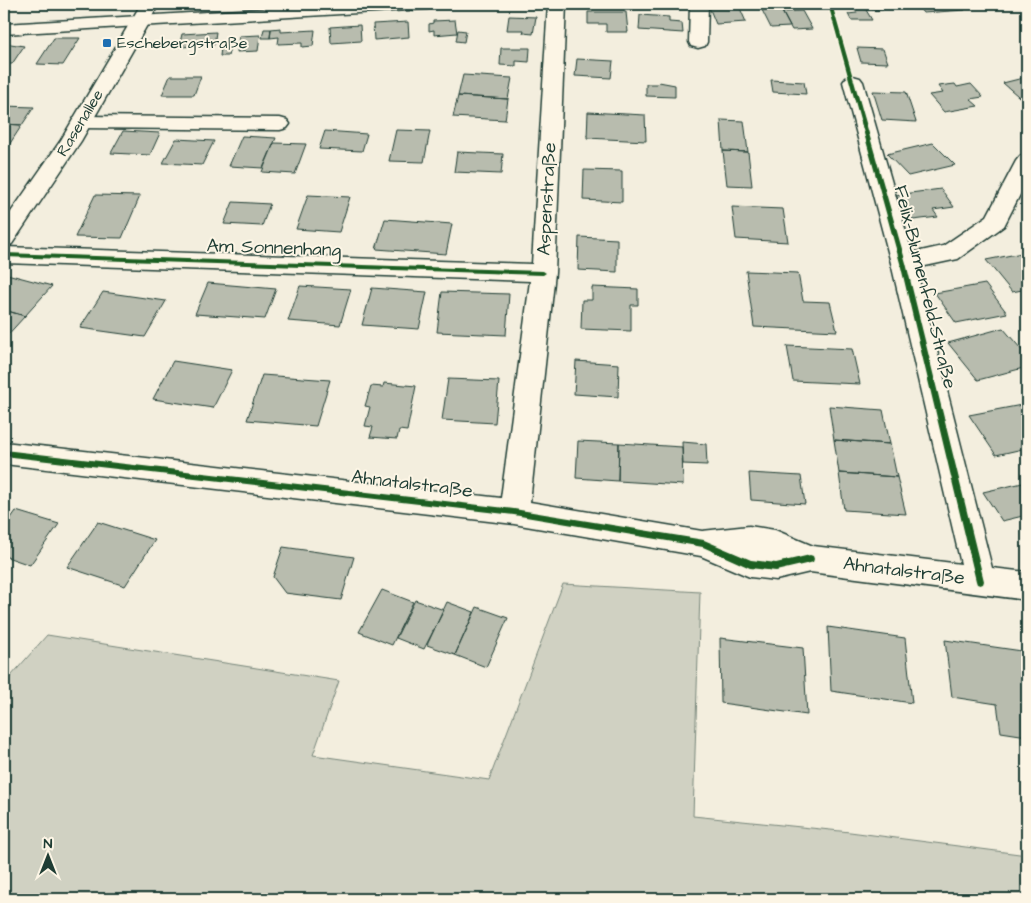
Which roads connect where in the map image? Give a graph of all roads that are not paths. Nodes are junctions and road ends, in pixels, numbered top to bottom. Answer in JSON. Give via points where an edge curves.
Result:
{"nodes":[{"id":1,"x":426,"y":4,"type":"edge"},
{"id":2,"x":557,"y":4,"type":"edge"},
{"id":3,"x":699,"y":4,"type":"edge"},
{"id":4,"x":146,"y":12,"type":"edge"},
{"id":5,"x":4,"y":29,"type":"edge"},
{"id":6,"x":698,"y":42,"type":"dead end"},
{"id":7,"x":853,"y":82,"type":"dead end"},
{"id":8,"x":82,"y":122,"type":"junction"},
{"id":9,"x":280,"y":124,"type":"dead end"},
{"id":10,"x":1027,"y":161,"type":"edge"},
{"id":11,"x":4,"y":239,"type":"edge"},
{"id":12,"x":4,"y":255,"type":"edge"},
{"id":13,"x":903,"y":263,"type":"junction"},
{"id":14,"x":543,"y":273,"type":"junction"},
{"id":15,"x":4,"y":453,"type":"edge"},
{"id":16,"x":514,"y":512,"type":"junction"},
{"id":17,"x":980,"y":581,"type":"junction"},
{"id":18,"x":1027,"y":586,"type":"edge"}],
"edges":[{"from":1,"to":4,"type":"street"},
{"from":2,"to":14,"type":"street","name":"Aspenstraße"},
{"from":3,"to":6,"type":"street"},
{"from":4,"to":5,"type":"street"},
{"from":4,"to":8,"type":"street","name":"Rasenallee"},
{"from":7,"to":13,"type":"street","name":"Felix-Blumenfeld-Straße"},
{"from":8,"to":9,"type":"street"},
{"from":8,"to":11,"type":"street","name":"Rasenallee"},
{"from":10,"to":13,"type":"street","via":[[996,221],[950,253]]},
{"from":12,"to":14,"type":"street","name":"Am Sonnenhang"},
{"from":13,"to":17,"type":"street","name":"Felix-Blumenfeld-Straße"},
{"from":14,"to":16,"type":"street","name":"Aspenstraße"},
{"from":15,"to":16,"type":"street","name":"Ahnatalstraße"},
{"from":16,"to":17,"type":"street","name":"Ahnatalstraße","via":[[704,544],[750,564],[776,567],[810,559]]},
{"from":17,"to":18,"type":"street","name":"Ahnatalstraße"}]}
